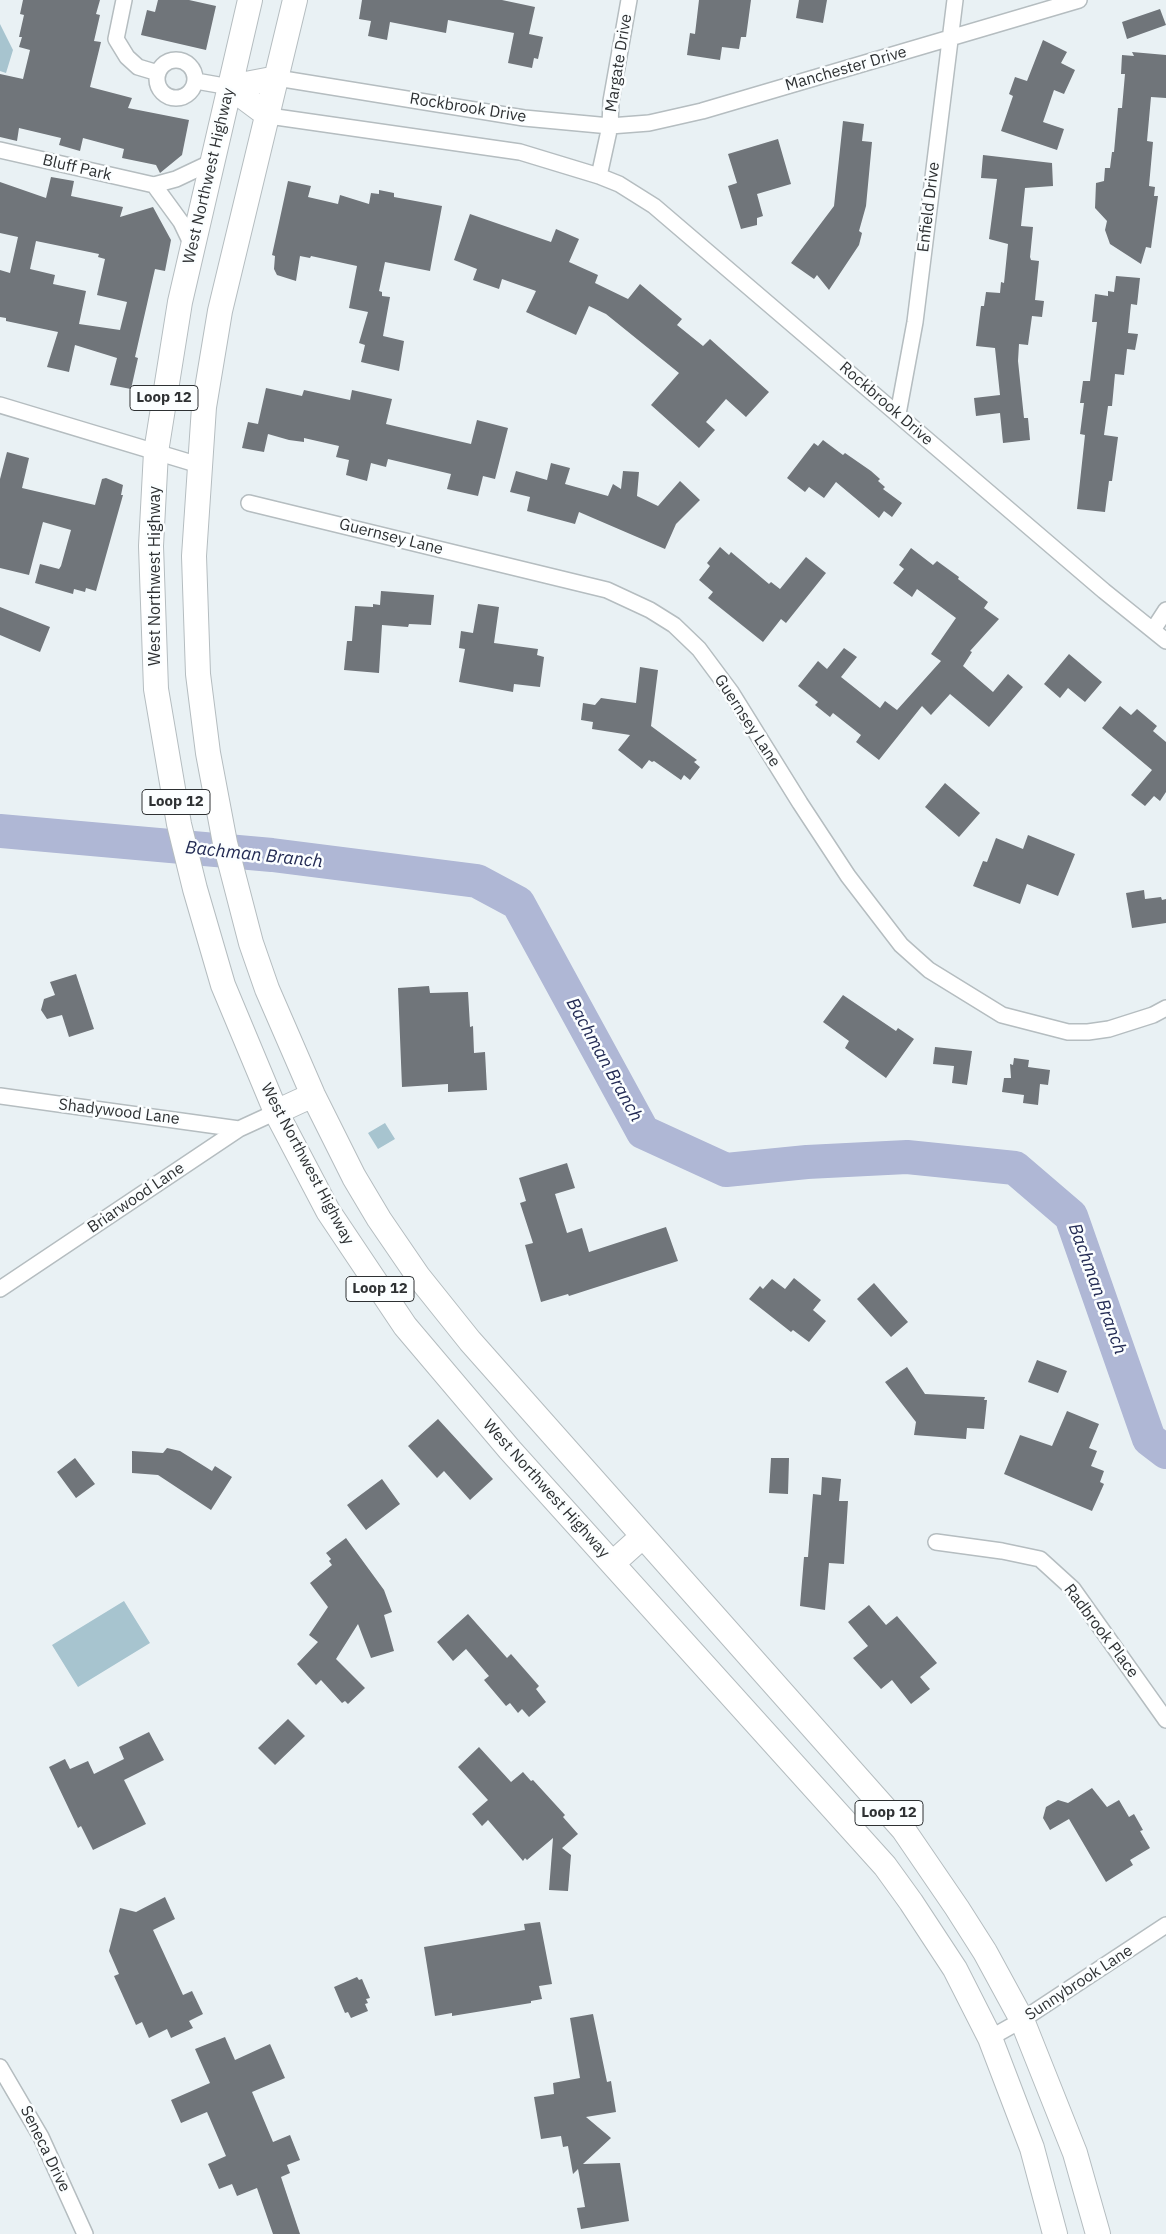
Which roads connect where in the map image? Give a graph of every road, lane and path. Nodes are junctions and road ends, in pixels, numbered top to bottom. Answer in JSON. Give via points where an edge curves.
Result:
{"nodes":[{"id":1,"x":124,"y":0,"type":"edge"},
{"id":2,"x":250,"y":0,"type":"edge"},
{"id":3,"x":295,"y":0,"type":"edge"},
{"id":4,"x":629,"y":0,"type":"edge"},
{"id":5,"x":955,"y":0,"type":"edge"},
{"id":6,"x":1079,"y":0,"type":"edge"},
{"id":7,"x":951,"y":38,"type":"junction"},
{"id":8,"x":158,"y":73,"type":"junction"},
{"id":9,"x":277,"y":78,"type":"junction"},
{"id":10,"x":196,"y":81,"type":"junction"},
{"id":11,"x":230,"y":88,"type":"junction"},
{"id":12,"x":269,"y":116,"type":"junction"},
{"id":13,"x":610,"y":126,"type":"junction"},
{"id":14,"x":0,"y":150,"type":"edge"},
{"id":15,"x":212,"y":162,"type":"junction"},
{"id":16,"x":599,"y":176,"type":"junction"},
{"id":17,"x":154,"y":186,"type":"junction"},
{"id":18,"x":193,"y":247,"type":"junction"},
{"id":19,"x":0,"y":406,"type":"edge"},
{"id":20,"x":898,"y":414,"type":"junction"},
{"id":21,"x":156,"y":452,"type":"junction"},
{"id":22,"x":199,"y":465,"type":"junction"},
{"id":23,"x":249,"y":503,"type":"dead end"},
{"id":24,"x":1166,"y":610,"type":"edge"},
{"id":25,"x":1153,"y":630,"type":"junction"},
{"id":26,"x":1166,"y":641,"type":"edge"},
{"id":27,"x":1166,"y":1008,"type":"edge"},
{"id":28,"x":313,"y":1095,"type":"junction"},
{"id":29,"x":0,"y":1096,"type":"edge"},
{"id":30,"x":276,"y":1112,"type":"junction"},
{"id":31,"x":238,"y":1129,"type":"junction"},
{"id":32,"x":0,"y":1289,"type":"edge"},
{"id":33,"x":643,"y":1536,"type":"junction"},
{"id":34,"x":936,"y":1542,"type":"dead end"},
{"id":35,"x":613,"y":1563,"type":"junction"},
{"id":36,"x":1166,"y":1720,"type":"edge"},
{"id":37,"x":1166,"y":1925,"type":"edge"},
{"id":38,"x":1022,"y":2020,"type":"junction"},
{"id":39,"x":990,"y":2038,"type":"junction"},
{"id":40,"x":0,"y":2067,"type":"edge"},
{"id":41,"x":85,"y":2234,"type":"edge"},
{"id":42,"x":1055,"y":2234,"type":"edge"},
{"id":43,"x":1098,"y":2234,"type":"edge"}],
"edges":[{"from":1,"to":8,"type":"street","via":[[116,39],[138,68]]},
{"from":2,"to":11,"type":"main road","name":"West Northwest Highway","number":"Loop 12"},
{"from":3,"to":9,"type":"main road","number":"Loop 12"},
{"from":4,"to":13,"type":"street","name":"Margate Drive","via":[[611,102]]},
{"from":5,"to":7,"type":"street","name":"Enfield Drive"},
{"from":6,"to":7,"type":"street","name":"Manchester Drive"},
{"from":7,"to":13,"type":"street","name":"Manchester Drive","via":[[702,111],[649,123]]},
{"from":7,"to":20,"type":"street","name":"Enfield Drive","via":[[914,322]]},
{"from":8,"to":10,"type":"street","via":[[165,63],[178,60],[189,64]]},
{"from":8,"to":10,"type":"street","via":[[160,90],[175,99],[187,96]]},
{"from":9,"to":11,"type":"main road"},
{"from":9,"to":12,"type":"main road","number":"Loop 12"},
{"from":9,"to":13,"type":"street","name":"Rockbrook Drive","via":[[524,118]]},
{"from":10,"to":11,"type":"street"},
{"from":11,"to":12,"type":"main road"},
{"from":11,"to":15,"type":"main road","name":"West Northwest Highway","number":"Loop 12"},
{"from":12,"to":16,"type":"street","name":"Rockbrook Drive","via":[[520,152]]},
{"from":12,"to":22,"type":"main road","number":"Loop 12","via":[[220,311],[204,407]]},
{"from":13,"to":16,"type":"street"},
{"from":14,"to":17,"type":"street","name":"Bluff Park"},
{"from":15,"to":17,"type":"street"},
{"from":15,"to":18,"type":"main road","name":"West Northwest Highway","number":"Loop 12"},
{"from":16,"to":20,"type":"street","name":"Rockbrook Drive","via":[[619,184],[654,206]]},
{"from":17,"to":18,"type":"street","via":[[181,222]]},
{"from":18,"to":21,"type":"main road","name":"West Northwest Highway","number":"Loop 12","via":[[180,302]]},
{"from":19,"to":21,"type":"street"},
{"from":20,"to":25,"type":"street","name":"Rockbrook Drive"},
{"from":21,"to":22,"type":"street"},
{"from":21,"to":30,"type":"main road","name":"West Northwest Highway","number":"Loop 12","via":[[152,599],[156,689],[180,824],[195,889],[224,985]]},
{"from":22,"to":28,"type":"main road","number":"Loop 12","via":[[193,600],[208,753],[225,843],[251,943]]},
{"from":23,"to":27,"type":"street","name":"Guernsey Lane","via":[[607,590],[650,610],[674,625],[699,650],[731,692],[848,876],[902,945],[929,970],[1002,1015],[1068,1032],[1110,1029]]},
{"from":24,"to":25,"type":"street"},
{"from":25,"to":26,"type":"street","name":"Rockbrook Drive"},
{"from":28,"to":30,"type":"main road"},
{"from":28,"to":33,"type":"main road","number":"Loop 12","via":[[378,1219],[418,1276],[470,1341]]},
{"from":29,"to":31,"type":"street","name":"Shadywood Lane"},
{"from":30,"to":31,"type":"street","name":"Briarwood Lane"},
{"from":30,"to":35,"type":"main road","name":"West Northwest Highway","number":"Loop 12","via":[[328,1211],[405,1326],[510,1450]]},
{"from":31,"to":32,"type":"street","name":"Briarwood Lane"},
{"from":33,"to":35,"type":"main road"},
{"from":33,"to":38,"type":"main road","number":"Loop 12","via":[[903,1829],[985,1952]]},
{"from":34,"to":36,"type":"street","name":"Radbrook Place","via":[[1040,1559],[1073,1589]]},
{"from":35,"to":39,"type":"main road","name":"West Northwest Highway","number":"Loop 12","via":[[885,1866],[955,1970]]},
{"from":37,"to":38,"type":"street","name":"Sunnybrook Lane"},
{"from":38,"to":39,"type":"street","name":"Sunnybrook Lane"},
{"from":38,"to":43,"type":"main road","number":"Loop 12","via":[[1075,2153]]},
{"from":39,"to":42,"type":"main road","name":"West Northwest Highway","number":"Loop 12","via":[[1032,2148]]},
{"from":40,"to":41,"type":"street","name":"Seneca Drive","via":[[41,2137]]}]}
